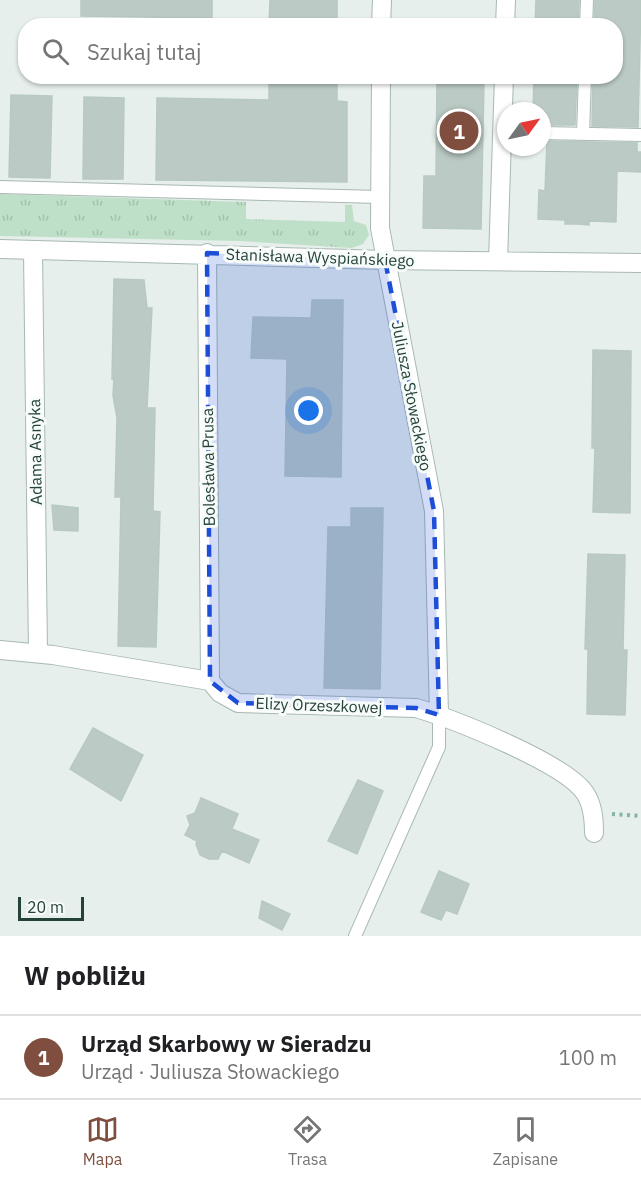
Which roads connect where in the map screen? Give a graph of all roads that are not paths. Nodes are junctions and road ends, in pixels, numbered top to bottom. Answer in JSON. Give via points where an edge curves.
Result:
{"nodes":[{"id":1,"x":382,"y":0,"type":"edge"},
{"id":2,"x":506,"y":0,"type":"edge"},
{"id":3,"x":587,"y":0,"type":"edge"},
{"id":4,"x":381,"y":18,"type":"edge"},
{"id":5,"x":506,"y":18,"type":"edge"},
{"id":6,"x":586,"y":18,"type":"edge"},
{"id":7,"x":381,"y":84,"type":"edge"},
{"id":8,"x":504,"y":84,"type":"edge"},
{"id":9,"x":585,"y":84,"type":"edge"},
{"id":10,"x":504,"y":102,"type":"edge"},
{"id":11,"x":551,"y":133,"type":"edge"},
{"id":12,"x":583,"y":134,"type":"junction"},
{"id":13,"x":641,"y":135,"type":"edge"},
{"id":14,"x":503,"y":156,"type":"edge"},
{"id":15,"x":0,"y":187,"type":"edge"},
{"id":16,"x":380,"y":197,"type":"junction"},
{"id":17,"x":0,"y":249,"type":"edge"},
{"id":18,"x":33,"y":251,"type":"junction"},
{"id":19,"x":207,"y":253,"type":"junction"},
{"id":20,"x":385,"y":260,"type":"junction"},
{"id":21,"x":498,"y":261,"type":"junction"},
{"id":22,"x":641,"y":264,"type":"edge"},
{"id":23,"x":0,"y":650,"type":"edge"},
{"id":24,"x":38,"y":653,"type":"junction"},
{"id":25,"x":210,"y":681,"type":"junction"},
{"id":26,"x":439,"y":715,"type":"junction"},
{"id":27,"x":594,"y":833,"type":"dead end"},
{"id":28,"x":355,"y":936,"type":"edge"}],
"edges":[{"from":1,"to":4,"type":"street"},
{"from":2,"to":5,"type":"street"},
{"from":3,"to":6,"type":"lane"},
{"from":7,"to":16,"type":"street","name":"Juliusza Słowackiego"},
{"from":8,"to":10,"type":"street"},
{"from":9,"to":12,"type":"lane"},
{"from":11,"to":12,"type":"lane"},
{"from":12,"to":13,"type":"lane"},
{"from":14,"to":21,"type":"street"},
{"from":15,"to":16,"type":"lane"},
{"from":16,"to":20,"type":"street","name":"Juliusza Słowackiego"},
{"from":17,"to":18,"type":"street","name":"Stanisława Wyspiańskiego"},
{"from":18,"to":19,"type":"street","name":"Stanisława Wyspiańskiego"},
{"from":18,"to":24,"type":"street","name":"Adama Asnyka"},
{"from":19,"to":20,"type":"street","name":"Stanisława Wyspiańskiego"},
{"from":19,"to":25,"type":"street","name":"Bolesława Prusa"},
{"from":20,"to":21,"type":"street","name":"Stanisława Wyspiańskiego"},
{"from":20,"to":26,"type":"street","name":"Juliusza Słowackiego","via":[[434,511]]},
{"from":21,"to":22,"type":"street","name":"Stanisława Wyspiańskiego"},
{"from":23,"to":24,"type":"street"},
{"from":24,"to":25,"type":"street"},
{"from":25,"to":26,"type":"street","name":"Elizy Orzeszkowej","via":[[220,693],[238,703],[416,708]]},
{"from":26,"to":27,"type":"street","name":"Elizy Orzeszkowej","via":[[549,764],[577,783],[593,814]]},
{"from":26,"to":28,"type":"lane","via":[[439,747]]}]}
